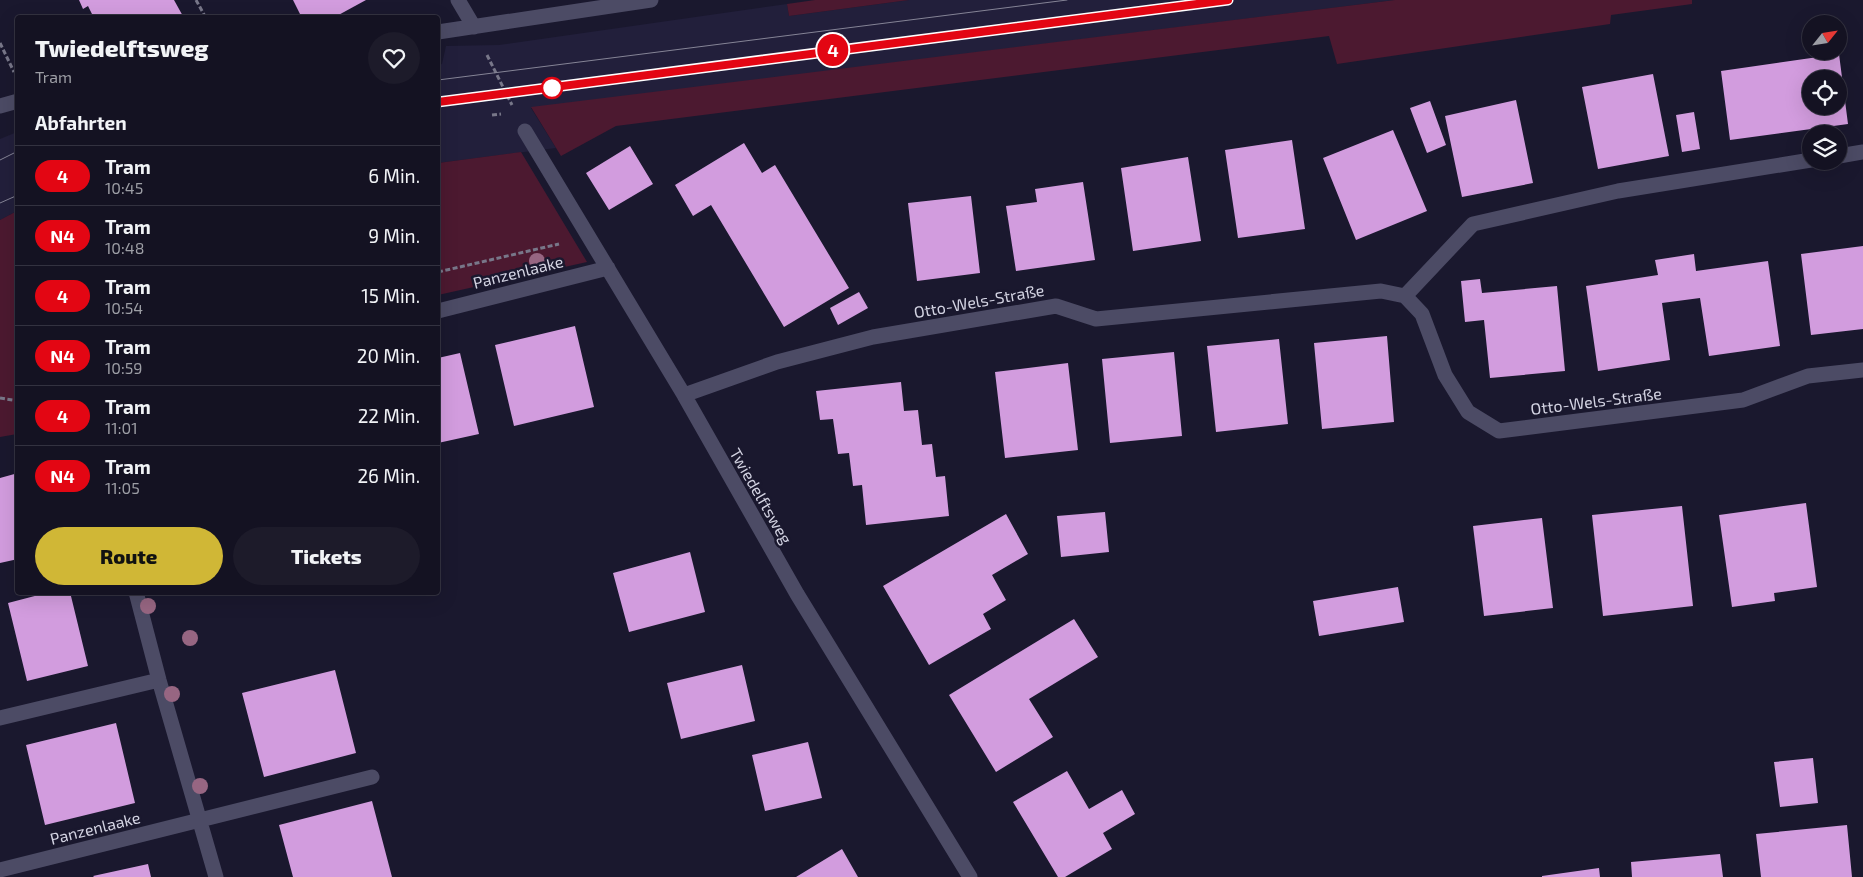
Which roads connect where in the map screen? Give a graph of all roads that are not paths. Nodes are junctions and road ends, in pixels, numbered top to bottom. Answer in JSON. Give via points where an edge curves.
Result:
{"nodes":[{"id":1,"x":458,"y":0,"type":"edge"},
{"id":2,"x":652,"y":0,"type":"edge"},
{"id":3,"x":474,"y":27,"type":"junction"},
{"id":4,"x":440,"y":32,"type":"edge"},
{"id":5,"x":15,"y":102,"type":"edge"},
{"id":6,"x":0,"y":106,"type":"edge"},
{"id":7,"x":526,"y":130,"type":"dead end"},
{"id":8,"x":1863,"y":152,"type":"edge"},
{"id":9,"x":1847,"y":155,"type":"edge"},
{"id":10,"x":1802,"y":161,"type":"edge"},
{"id":11,"x":608,"y":268,"type":"junction"},
{"id":12,"x":1405,"y":296,"type":"junction"},
{"id":13,"x":440,"y":310,"type":"edge"},
{"id":14,"x":1863,"y":370,"type":"edge"},
{"id":15,"x":684,"y":395,"type":"junction"},
{"id":16,"x":137,"y":595,"type":"edge"},
{"id":17,"x":159,"y":680,"type":"junction"},
{"id":18,"x":0,"y":718,"type":"edge"},
{"id":19,"x":372,"y":777,"type":"dead end"},
{"id":20,"x":199,"y":820,"type":"junction"},
{"id":21,"x":0,"y":870,"type":"edge"},
{"id":22,"x":216,"y":877,"type":"edge"},
{"id":23,"x":970,"y":877,"type":"edge"}],
"edges":[{"from":1,"to":3,"type":"street"},
{"from":2,"to":3,"type":"street"},
{"from":3,"to":4,"type":"street"},
{"from":5,"to":6,"type":"street"},
{"from":7,"to":11,"type":"street","name":"Twiedelftsweg"},
{"from":8,"to":9,"type":"street"},
{"from":10,"to":12,"type":"street","via":[[1618,191],[1473,224]]},
{"from":11,"to":13,"type":"street","name":"Panzenlaake"},
{"from":11,"to":15,"type":"street","name":"Twiedelftsweg"},
{"from":12,"to":14,"type":"street","name":"Otto-Wels-Straße","via":[[1422,314],[1445,375],[1468,412],[1499,431],[1743,400],[1808,376]]},
{"from":12,"to":15,"type":"street","name":"Otto-Wels-Straße","via":[[1381,291],[1096,320],[1056,306],[873,337],[777,362]]},
{"from":15,"to":23,"type":"street","name":"Twiedelftsweg","via":[[797,594]]},
{"from":16,"to":17,"type":"street"},
{"from":17,"to":18,"type":"street"},
{"from":17,"to":20,"type":"street"},
{"from":19,"to":20,"type":"street","name":"Panzenlaake"},
{"from":20,"to":21,"type":"street","name":"Panzenlaake"},
{"from":20,"to":22,"type":"street"}]}
